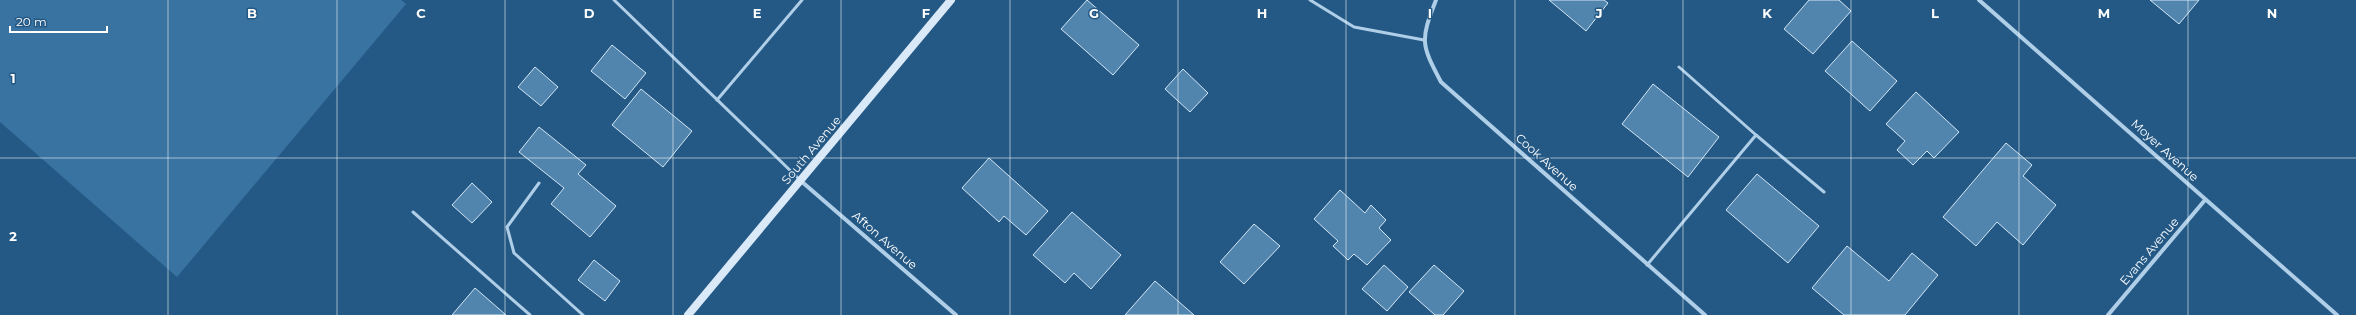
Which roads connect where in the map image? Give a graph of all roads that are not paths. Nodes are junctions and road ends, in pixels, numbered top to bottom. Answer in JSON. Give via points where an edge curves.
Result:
{"nodes":[{"id":1,"x":614,"y":0,"type":"edge"},
{"id":2,"x":802,"y":0,"type":"edge"},
{"id":3,"x":952,"y":0,"type":"edge"},
{"id":4,"x":1310,"y":0,"type":"edge"},
{"id":5,"x":1436,"y":0,"type":"edge"},
{"id":6,"x":1980,"y":0,"type":"edge"},
{"id":7,"x":1424,"y":40,"type":"junction"},
{"id":8,"x":1679,"y":67,"type":"dead end"},
{"id":9,"x":717,"y":100,"type":"junction"},
{"id":10,"x":1756,"y":135,"type":"junction"},
{"id":11,"x":801,"y":181,"type":"junction"},
{"id":12,"x":539,"y":183,"type":"dead end"},
{"id":13,"x":1824,"y":192,"type":"dead end"},
{"id":14,"x":2205,"y":200,"type":"junction"},
{"id":15,"x":413,"y":212,"type":"dead end"},
{"id":16,"x":1647,"y":265,"type":"junction"},
{"id":17,"x":530,"y":315,"type":"edge"},
{"id":18,"x":583,"y":315,"type":"edge"},
{"id":19,"x":688,"y":315,"type":"edge"},
{"id":20,"x":956,"y":315,"type":"edge"},
{"id":21,"x":1705,"y":315,"type":"edge"},
{"id":22,"x":2108,"y":315,"type":"edge"},
{"id":23,"x":2337,"y":315,"type":"edge"}],
"edges":[{"from":1,"to":9,"type":"lane"},
{"from":2,"to":9,"type":"lane"},
{"from":3,"to":11,"type":"main road","name":"South Avenue"},
{"from":4,"to":7,"type":"lane","via":[[1354,27]]},
{"from":5,"to":7,"type":"street","name":"Cook Avenue"},
{"from":6,"to":14,"type":"street","name":"Moyer Avenue"},
{"from":7,"to":16,"type":"street","name":"Cook Avenue","via":[[1425,52],[1441,82]]},
{"from":8,"to":10,"type":"lane"},
{"from":9,"to":11,"type":"lane"},
{"from":10,"to":13,"type":"lane"},
{"from":10,"to":16,"type":"lane"},
{"from":11,"to":19,"type":"main road","name":"South Avenue"},
{"from":11,"to":20,"type":"street","name":"Afton Avenue"},
{"from":12,"to":18,"type":"lane","via":[[507,227],[514,253]]},
{"from":14,"to":22,"type":"street","name":"Evans Avenue"},
{"from":14,"to":23,"type":"street","name":"Moyer Avenue"},
{"from":15,"to":17,"type":"lane"},
{"from":16,"to":21,"type":"street","name":"Cook Avenue"}]}
